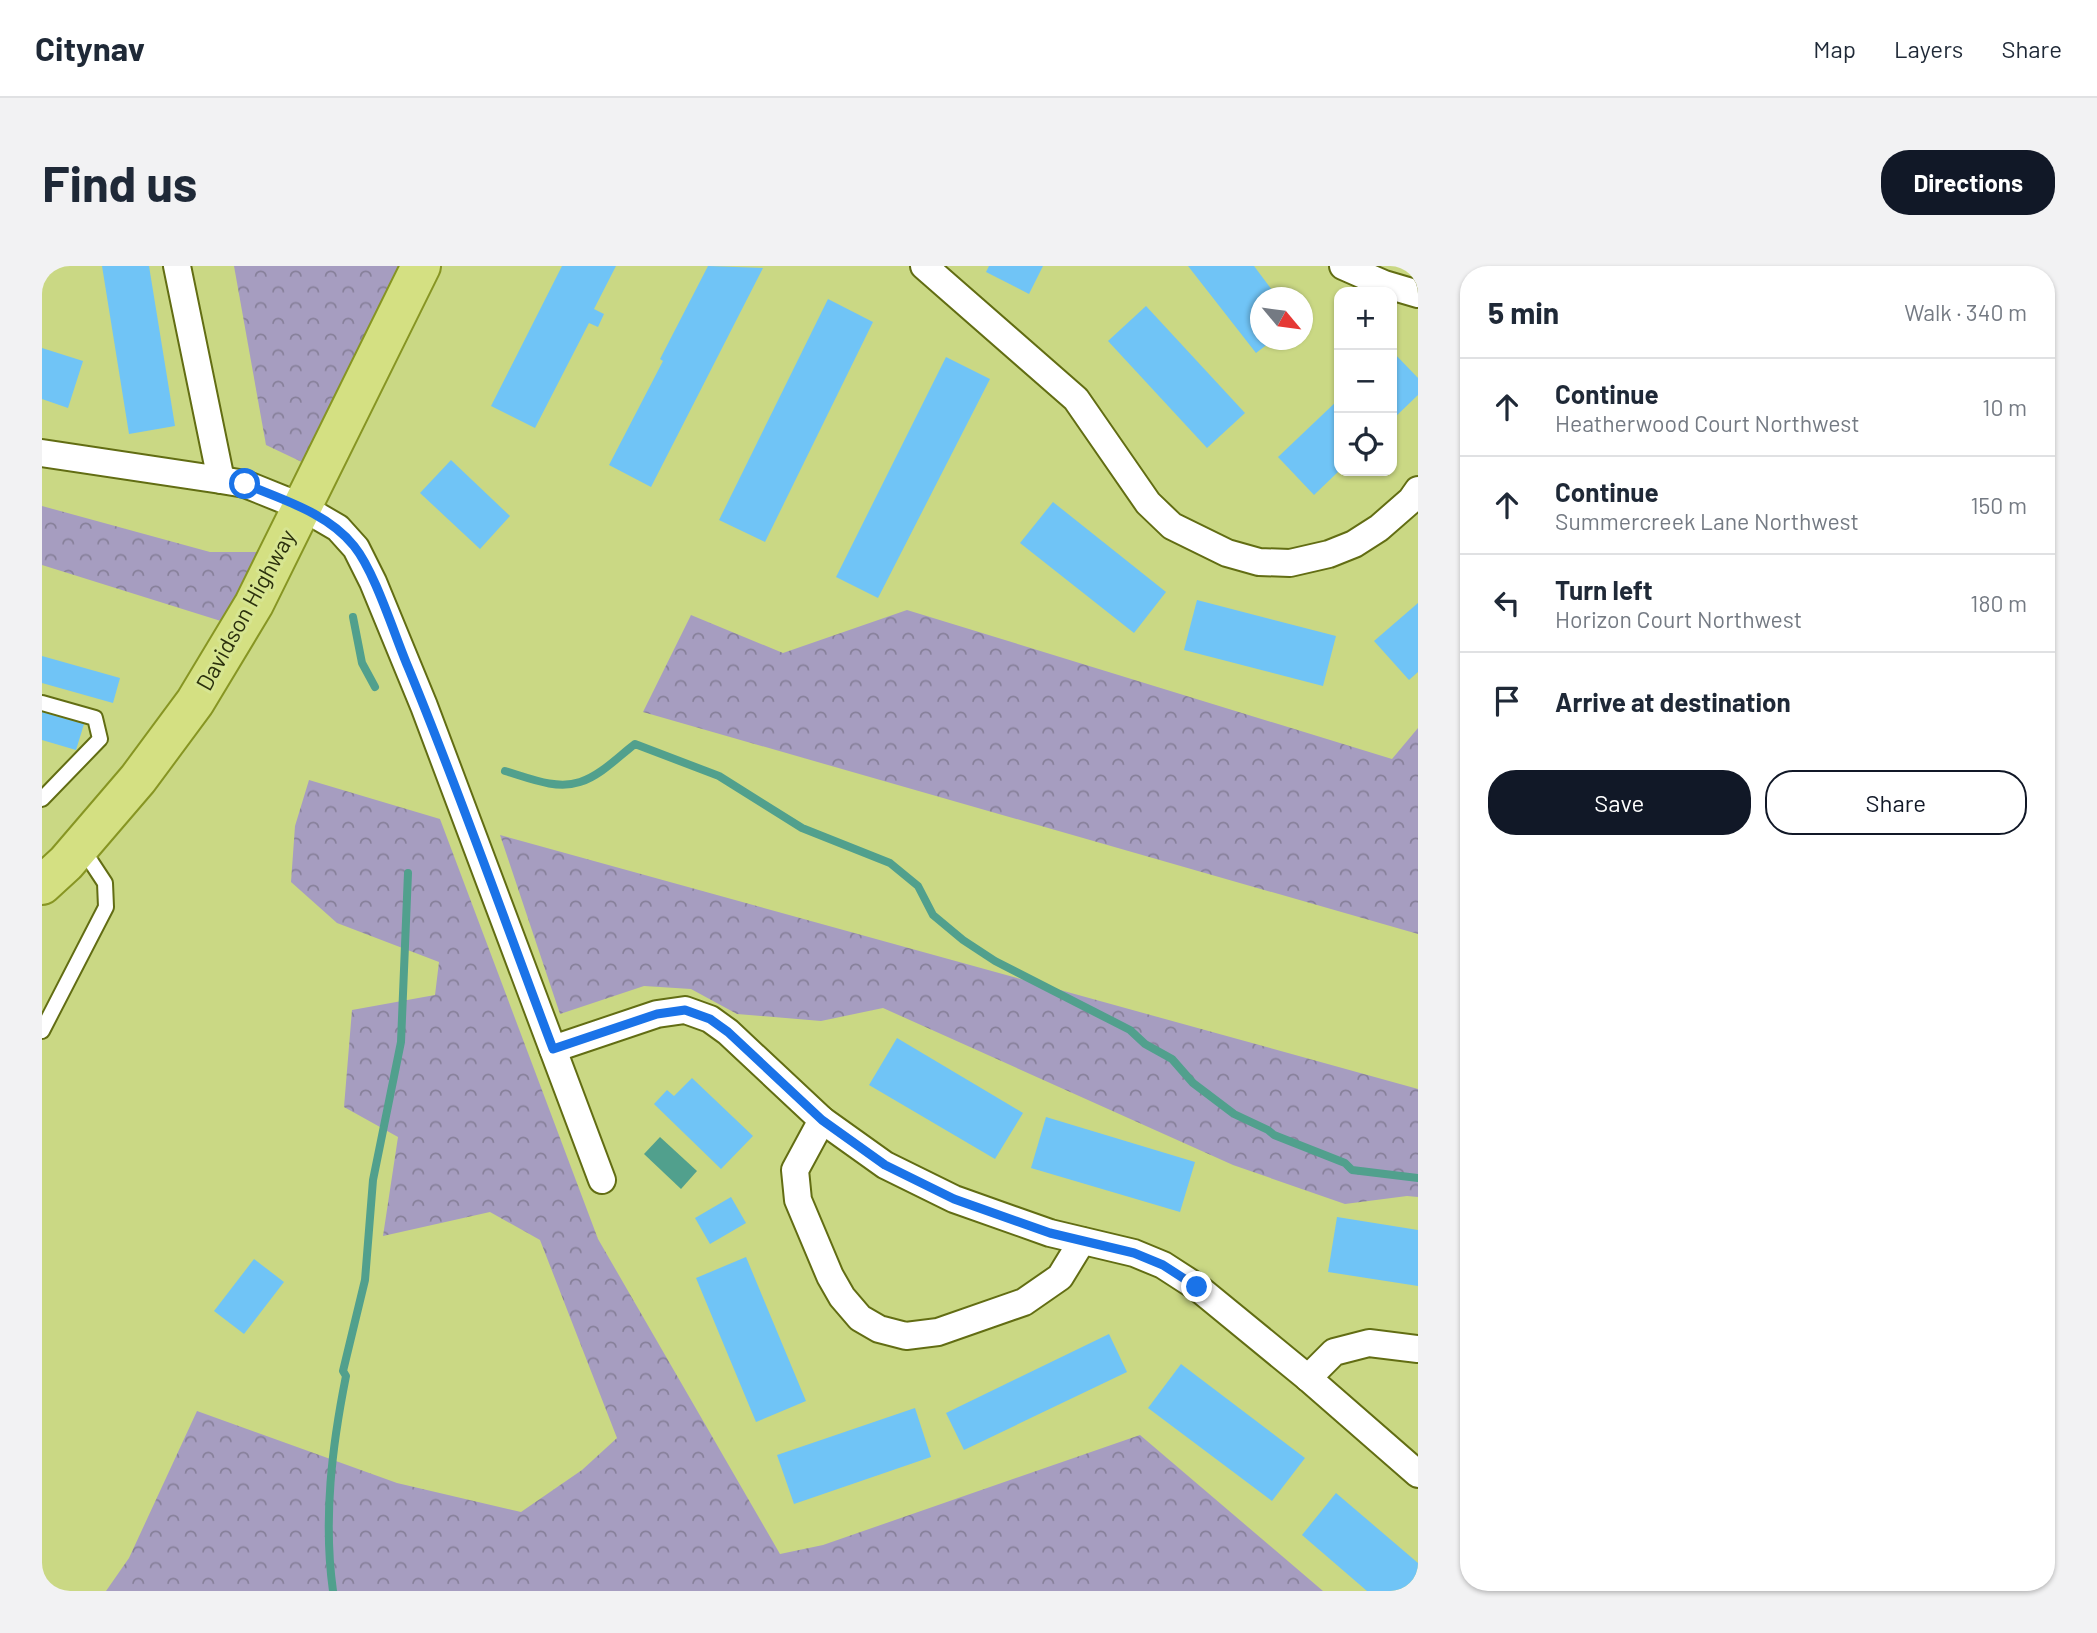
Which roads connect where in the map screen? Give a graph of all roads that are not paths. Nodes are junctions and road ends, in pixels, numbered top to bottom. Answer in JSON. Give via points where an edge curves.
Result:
{"nodes":[{"id":1,"x":177,"y":266,"type":"edge"},
{"id":2,"x":421,"y":266,"type":"edge"},
{"id":3,"x":1343,"y":266,"type":"edge"},
{"id":4,"x":931,"y":272,"type":"edge"},
{"id":5,"x":1418,"y":294,"type":"edge"},
{"id":6,"x":42,"y":453,"type":"edge"},
{"id":7,"x":221,"y":480,"type":"junction"},
{"id":8,"x":1418,"y":490,"type":"edge"},
{"id":9,"x":302,"y":508,"type":"junction"},
{"id":10,"x":42,"y":703,"type":"edge"},
{"id":11,"x":42,"y":799,"type":"edge"},
{"id":12,"x":81,"y":845,"type":"junction"},
{"id":13,"x":42,"y":885,"type":"edge"},
{"id":14,"x":42,"y":1031,"type":"edge"},
{"id":15,"x":553,"y":1049,"type":"junction"},
{"id":16,"x":822,"y":1120,"type":"junction"},
{"id":17,"x":603,"y":1180,"type":"dead end"},
{"id":18,"x":1082,"y":1241,"type":"junction"},
{"id":19,"x":1418,"y":1349,"type":"edge"},
{"id":20,"x":1308,"y":1378,"type":"junction"},
{"id":21,"x":1418,"y":1474,"type":"edge"}],
"edges":[{"from":1,"to":7,"type":"street"},
{"from":2,"to":9,"type":"main road","name":"Davidson Highway"},
{"from":3,"to":5,"type":"street"},
{"from":4,"to":8,"type":"street","via":[[1076,399],[1148,503],[1172,526],[1227,553],[1258,562],[1290,563],[1329,554],[1379,528]]},
{"from":6,"to":7,"type":"street"},
{"from":7,"to":9,"type":"street","via":[[245,484]]},
{"from":9,"to":12,"type":"main road","name":"Davidson Highway","via":[[254,604],[195,702]]},
{"from":9,"to":15,"type":"street","via":[[338,528],[356,548],[373,582]]},
{"from":10,"to":11,"type":"lane","via":[[95,718],[100,738]]},
{"from":12,"to":13,"type":"main road","name":"Davidson Highway"},
{"from":12,"to":14,"type":"lane","via":[[105,883],[106,907]]},
{"from":15,"to":16,"type":"street","via":[[657,1014],[685,1010],[728,1032]]},
{"from":15,"to":17,"type":"street"},
{"from":16,"to":18,"type":"street","via":[[885,1165],[954,1199]]},
{"from":16,"to":18,"type":"street","via":[[795,1170],[798,1200],[842,1297],[860,1318],[879,1329],[906,1336],[938,1332],[1024,1302],[1060,1277]]},
{"from":18,"to":20,"type":"street","via":[[1163,1265],[1197,1287]]},
{"from":19,"to":20,"type":"street","via":[[1368,1343],[1334,1352]]},
{"from":20,"to":21,"type":"street"}]}
